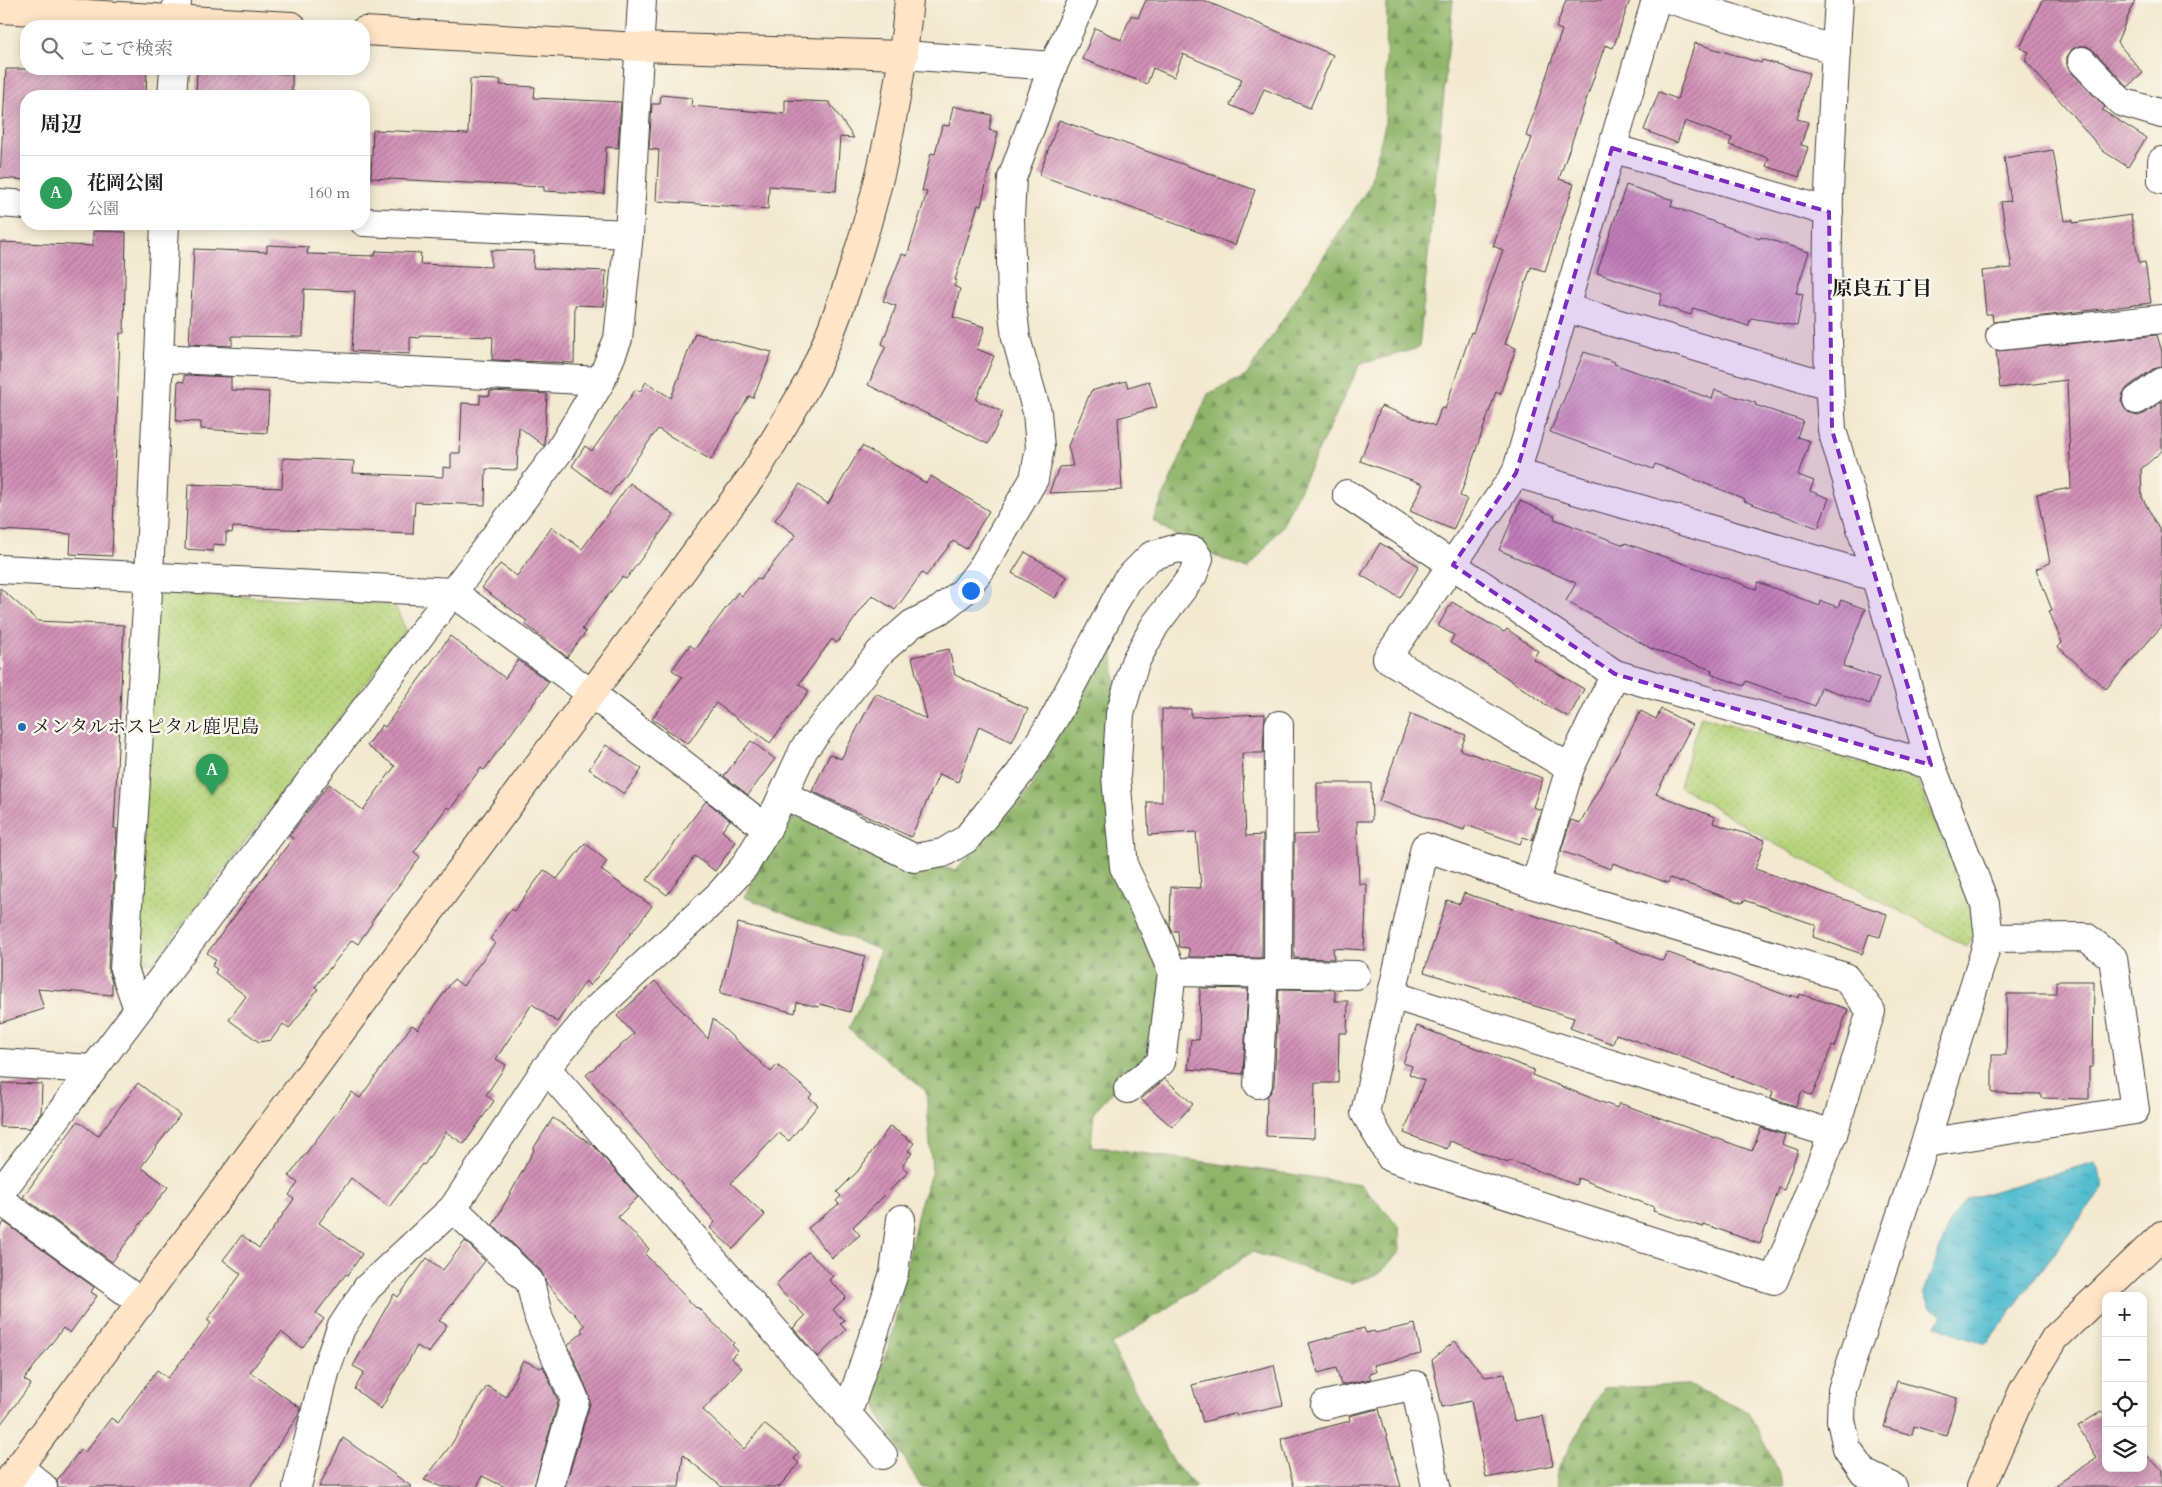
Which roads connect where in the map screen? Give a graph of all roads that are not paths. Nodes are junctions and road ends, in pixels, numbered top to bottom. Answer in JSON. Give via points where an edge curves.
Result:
{"nodes":[{"id":1,"x":642,"y":0,"type":"edge"},
{"id":2,"x":909,"y":0,"type":"edge"},
{"id":3,"x":1083,"y":0,"type":"edge"},
{"id":4,"x":1656,"y":0,"type":"edge"},
{"id":5,"x":1672,"y":0,"type":"edge"},
{"id":6,"x":1839,"y":0,"type":"edge"},
{"id":7,"x":0,"y":9,"type":"edge"},
{"id":8,"x":176,"y":15,"type":"edge"},
{"id":9,"x":229,"y":20,"type":"edge"},
{"id":10,"x":370,"y":31,"type":"edge"},
{"id":11,"x":639,"y":48,"type":"junction"},
{"id":12,"x":1836,"y":50,"type":"junction"},
{"id":13,"x":904,"y":55,"type":"junction"},
{"id":14,"x":2082,"y":61,"type":"dead end"},
{"id":15,"x":1052,"y":66,"type":"junction"},
{"id":16,"x":174,"y":75,"type":"edge"},
{"id":17,"x":172,"y":90,"type":"edge"},
{"id":18,"x":2162,"y":114,"type":"edge"},
{"id":19,"x":1612,"y":148,"type":"junction"},
{"id":20,"x":2162,"y":161,"type":"edge"},
{"id":21,"x":2162,"y":180,"type":"edge"},
{"id":22,"x":0,"y":203,"type":"edge"},
{"id":23,"x":20,"y":205,"type":"edge"},
{"id":24,"x":1828,"y":212,"type":"junction"},
{"id":25,"x":370,"y":222,"type":"edge"},
{"id":26,"x":165,"y":230,"type":"edge"},
{"id":27,"x":629,"y":234,"type":"junction"},
{"id":28,"x":1565,"y":308,"type":"junction"},
{"id":29,"x":2162,"y":319,"type":"edge"},
{"id":30,"x":2000,"y":336,"type":"dead end"},
{"id":31,"x":159,"y":358,"type":"junction"},
{"id":32,"x":601,"y":381,"type":"junction"},
{"id":33,"x":2162,"y":382,"type":"edge"},
{"id":34,"x":1828,"y":386,"type":"junction"},
{"id":35,"x":2137,"y":400,"type":"dead end"},
{"id":36,"x":1516,"y":473,"type":"junction"},
{"id":37,"x":1347,"y":494,"type":"dead end"},
{"id":38,"x":1453,"y":565,"type":"junction"},
{"id":39,"x":0,"y":569,"type":"edge"},
{"id":40,"x":149,"y":576,"type":"junction"},
{"id":41,"x":1875,"y":577,"type":"junction"},
{"id":42,"x":452,"y":592,"type":"junction"},
{"id":43,"x":1615,"y":674,"type":"junction"},
{"id":44,"x":592,"y":694,"type":"junction"},
{"id":45,"x":1279,"y":725,"type":"dead end"},
{"id":46,"x":1931,"y":765,"type":"junction"},
{"id":47,"x":1570,"y":768,"type":"junction"},
{"id":48,"x":784,"y":795,"type":"junction"},
{"id":49,"x":767,"y":829,"type":"junction"},
{"id":50,"x":1535,"y":885,"type":"junction"},
{"id":51,"x":1988,"y":938,"type":"junction"},
{"id":52,"x":1172,"y":972,"type":"junction"},
{"id":53,"x":1271,"y":973,"type":"junction"},
{"id":54,"x":1356,"y":974,"type":"dead end"},
{"id":55,"x":1392,"y":995,"type":"junction"},
{"id":56,"x":138,"y":1009,"type":"junction"},
{"id":57,"x":0,"y":1063,"type":"edge"},
{"id":58,"x":546,"y":1068,"type":"junction"},
{"id":59,"x":92,"y":1069,"type":"junction"},
{"id":60,"x":1258,"y":1084,"type":"dead end"},
{"id":61,"x":1128,"y":1089,"type":"dead end"},
{"id":62,"x":1833,"y":1134,"type":"junction"},
{"id":63,"x":1925,"y":1143,"type":"junction"},
{"id":64,"x":0,"y":1192,"type":"edge"},
{"id":65,"x":0,"y":1200,"type":"edge"},
{"id":66,"x":453,"y":1208,"type":"junction"},
{"id":67,"x":901,"y":1219,"type":"dead end"},
{"id":68,"x":2158,"y":1245,"type":"edge"},
{"id":69,"x":142,"y":1303,"type":"junction"},
{"id":70,"x":1325,"y":1405,"type":"dead end"},
{"id":71,"x":848,"y":1414,"type":"junction"},
{"id":72,"x":883,"y":1455,"type":"dead end"},
{"id":73,"x":12,"y":1477,"type":"edge"},
{"id":74,"x":43,"y":1487,"type":"edge"},
{"id":75,"x":297,"y":1487,"type":"edge"},
{"id":76,"x":549,"y":1487,"type":"edge"},
{"id":77,"x":1436,"y":1487,"type":"edge"},
{"id":78,"x":1893,"y":1487,"type":"edge"},
{"id":79,"x":1981,"y":1487,"type":"edge"}],
"edges":[{"from":1,"to":11,"type":"street"},
{"from":2,"to":13,"type":"street"},
{"from":3,"to":15,"type":"street"},
{"from":4,"to":19,"type":"street"},
{"from":5,"to":12,"type":"street"},
{"from":6,"to":12,"type":"street"},
{"from":7,"to":8,"type":"street"},
{"from":8,"to":9,"type":"street"},
{"from":10,"to":11,"type":"street"},
{"from":11,"to":13,"type":"street"},
{"from":11,"to":27,"type":"street"},
{"from":12,"to":24,"type":"street"},
{"from":13,"to":15,"type":"street"},
{"from":13,"to":44,"type":"street","via":[[886,154],[859,252],[810,378],[756,471]]},
{"from":14,"to":18,"type":"street","via":[[2121,102]]},
{"from":15,"to":48,"type":"street","via":[[1022,144],[1011,186],[1012,304],[1016,338],[1038,421],[1040,448],[1034,479],[983,566],[964,590],[940,610],[912,624],[880,652],[804,749]]},
{"from":16,"to":17,"type":"street"},
{"from":19,"to":24,"type":"street"},
{"from":19,"to":28,"type":"street"},
{"from":20,"to":21,"type":"street"},
{"from":22,"to":23,"type":"street"},
{"from":24,"to":34,"type":"street"},
{"from":25,"to":27,"type":"street"},
{"from":26,"to":31,"type":"street"},
{"from":27,"to":32,"type":"street","via":[[618,339]]},
{"from":28,"to":34,"type":"street"},
{"from":28,"to":36,"type":"street"},
{"from":29,"to":30,"type":"street"},
{"from":31,"to":32,"type":"street"},
{"from":31,"to":40,"type":"street"},
{"from":32,"to":42,"type":"street","via":[[560,450]]},
{"from":33,"to":35,"type":"street"},
{"from":34,"to":41,"type":"street","via":[[1832,430]]},
{"from":36,"to":38,"type":"street"},
{"from":36,"to":41,"type":"street"},
{"from":37,"to":38,"type":"street"},
{"from":38,"to":43,"type":"street"},
{"from":38,"to":47,"type":"street","via":[[1387,658]]},
{"from":39,"to":40,"type":"street"},
{"from":40,"to":42,"type":"street"},
{"from":40,"to":56,"type":"street","via":[[124,969]]},
{"from":41,"to":46,"type":"street"},
{"from":42,"to":44,"type":"street"},
{"from":42,"to":56,"type":"street"},
{"from":43,"to":46,"type":"street"},
{"from":43,"to":47,"type":"street"},
{"from":44,"to":49,"type":"street"},
{"from":44,"to":69,"type":"street"},
{"from":45,"to":53,"type":"street"},
{"from":46,"to":51,"type":"street","via":[[1986,904]]},
{"from":47,"to":50,"type":"street"},
{"from":48,"to":49,"type":"street"},
{"from":48,"to":52,"type":"street","via":[[914,858],[943,853],[966,840],[1020,773],[1055,717],[1126,581],[1151,556],[1178,548],[1194,551],[1199,559],[1193,575],[1155,625],[1135,662],[1120,714],[1116,777],[1124,866]]},
{"from":49,"to":58,"type":"street","via":[[744,866],[719,895],[591,1014]]},
{"from":50,"to":55,"type":"street","via":[[1425,847]]},
{"from":50,"to":62,"type":"street","via":[[1845,978],[1872,1011]]},
{"from":51,"to":63,"type":"street"},
{"from":51,"to":63,"type":"street","via":[[2086,937],[2113,958],[2136,1110]]},
{"from":52,"to":53,"type":"street"},
{"from":52,"to":61,"type":"street","via":[[1161,1062]]},
{"from":53,"to":54,"type":"street"},
{"from":53,"to":60,"type":"street"},
{"from":55,"to":62,"type":"street"},
{"from":55,"to":62,"type":"street","via":[[1365,1113],[1391,1158],[1774,1280]]},
{"from":56,"to":59,"type":"street"},
{"from":57,"to":59,"type":"street"},
{"from":58,"to":66,"type":"street"},
{"from":58,"to":71,"type":"street"},
{"from":59,"to":64,"type":"street"},
{"from":63,"to":78,"type":"street","via":[[1842,1390],[1841,1420],[1847,1448],[1864,1473]]},
{"from":65,"to":69,"type":"street"},
{"from":66,"to":75,"type":"street","via":[[367,1288],[341,1328],[326,1370]]},
{"from":66,"to":76,"type":"street","via":[[530,1282],[539,1319],[575,1400]]},
{"from":67,"to":71,"type":"street","via":[[894,1272]]},
{"from":68,"to":79,"type":"street","via":[[2055,1338],[2023,1391]]},
{"from":69,"to":73,"type":"street"},
{"from":70,"to":77,"type":"street","via":[[1415,1386]]},
{"from":71,"to":72,"type":"street"},
{"from":73,"to":74,"type":"street"}]}
